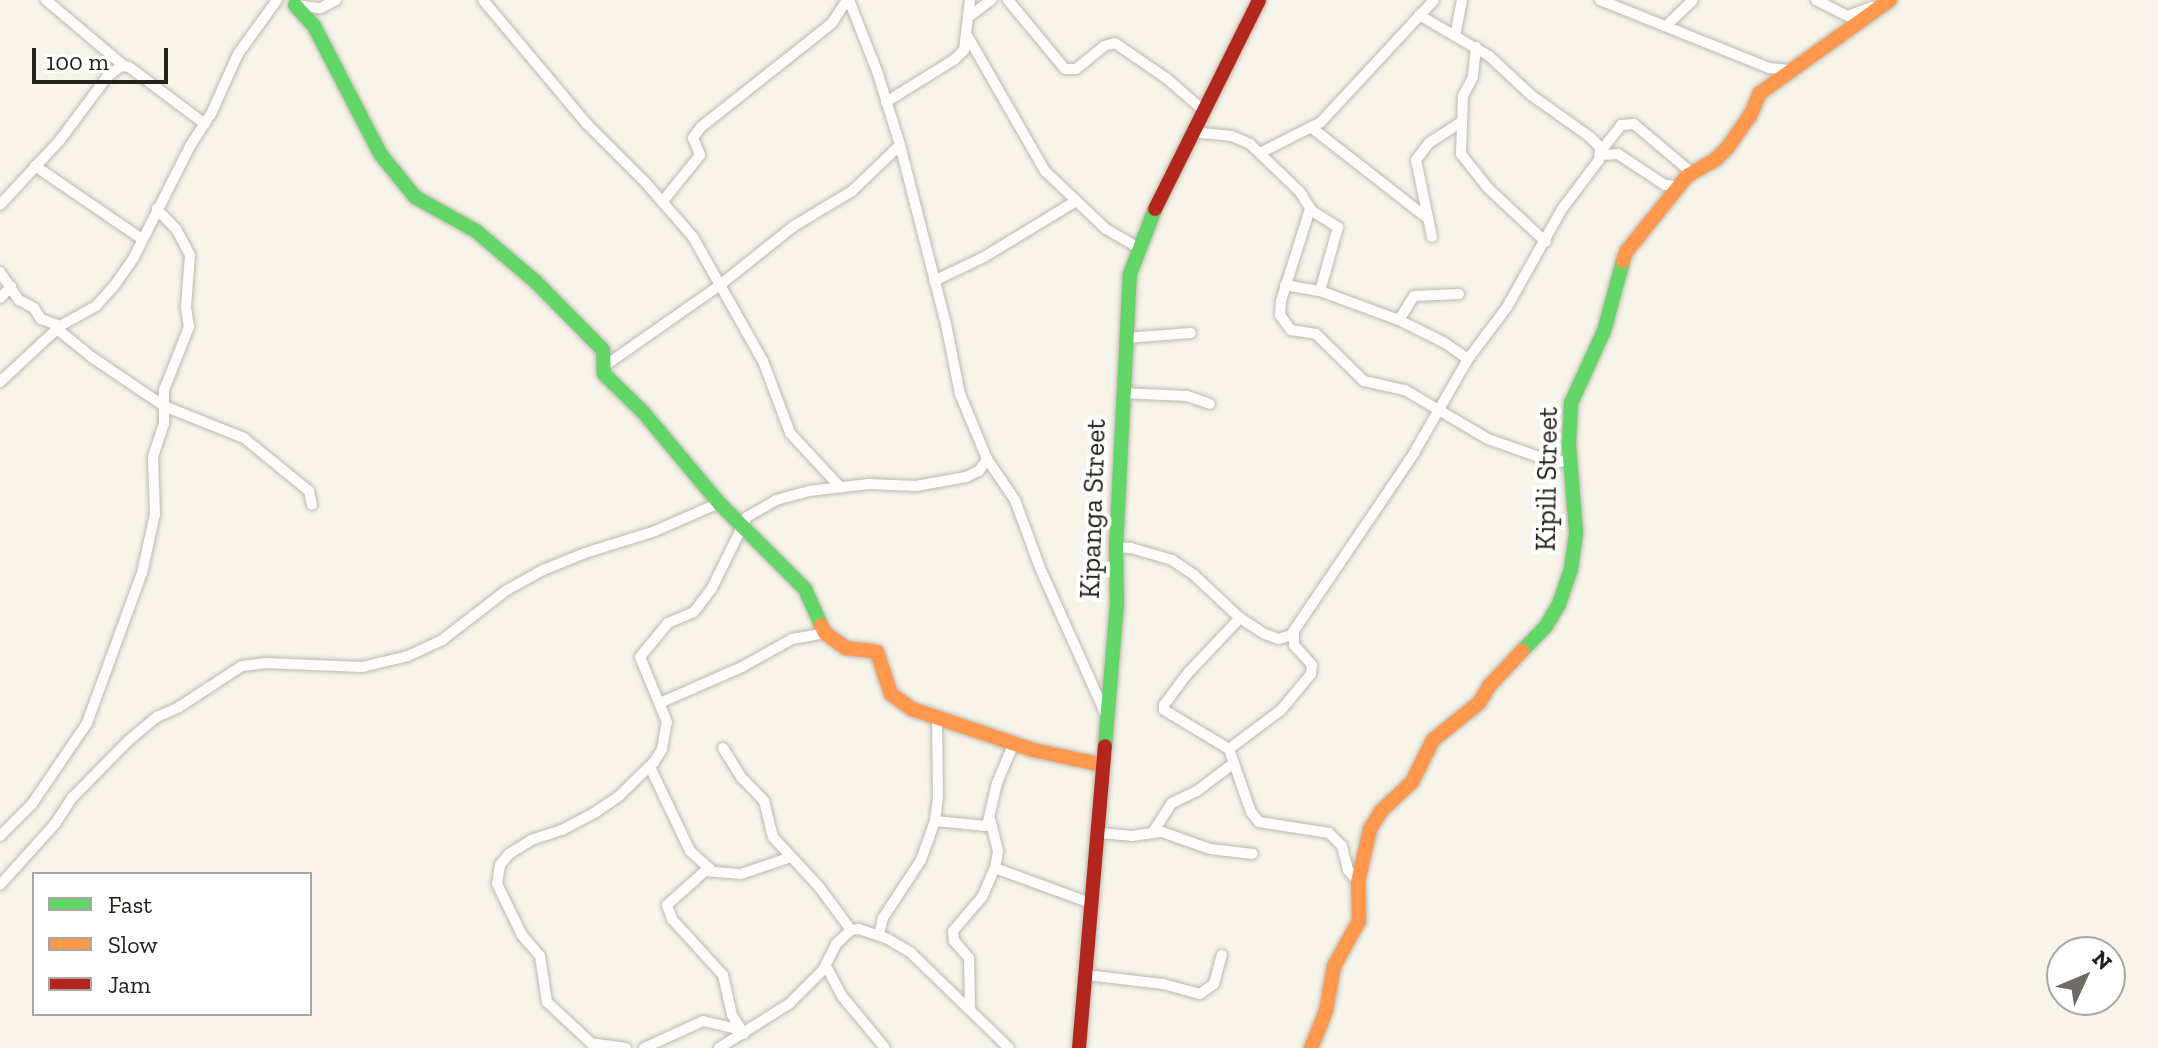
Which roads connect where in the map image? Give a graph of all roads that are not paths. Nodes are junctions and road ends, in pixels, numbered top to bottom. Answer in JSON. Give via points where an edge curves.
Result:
{"nodes":[{"id":1,"x":46,"y":0,"type":"edge"},
{"id":2,"x":277,"y":0,"type":"edge"},
{"id":3,"x":336,"y":0,"type":"edge"},
{"id":4,"x":483,"y":0,"type":"edge"},
{"id":5,"x":848,"y":0,"type":"edge"},
{"id":6,"x":970,"y":0,"type":"edge"},
{"id":7,"x":991,"y":0,"type":"edge"},
{"id":8,"x":1008,"y":0,"type":"edge"},
{"id":9,"x":1259,"y":0,"type":"edge"},
{"id":10,"x":1434,"y":0,"type":"edge"},
{"id":11,"x":1462,"y":0,"type":"edge"},
{"id":12,"x":1600,"y":0,"type":"edge"},
{"id":13,"x":1693,"y":0,"type":"edge"},
{"id":14,"x":1816,"y":0,"type":"edge"},
{"id":15,"x":1889,"y":0,"type":"edge"},
{"id":16,"x":293,"y":2,"type":"edge"},
{"id":17,"x":971,"y":15,"type":"junction"},
{"id":18,"x":1419,"y":15,"type":"junction"},
{"id":19,"x":1666,"y":26,"type":"junction"},
{"id":20,"x":1455,"y":36,"type":"junction"},
{"id":21,"x":968,"y":37,"type":"junction"},
{"id":22,"x":1476,"y":47,"type":"junction"},
{"id":23,"x":124,"y":66,"type":"junction"},
{"id":24,"x":1793,"y":70,"type":"junction"},
{"id":25,"x":886,"y":102,"type":"junction"},
{"id":26,"x":1203,"y":110,"type":"junction"},
{"id":27,"x":1460,"y":123,"type":"junction"},
{"id":28,"x":205,"y":124,"type":"junction"},
{"id":29,"x":1312,"y":128,"type":"junction"},
{"id":30,"x":1191,"y":132,"type":"junction"},
{"id":31,"x":900,"y":145,"type":"junction"},
{"id":32,"x":1260,"y":153,"type":"junction"},
{"id":33,"x":1601,"y":153,"type":"junction"},
{"id":34,"x":35,"y":166,"type":"junction"},
{"id":35,"x":1692,"y":173,"type":"junction"},
{"id":36,"x":1678,"y":186,"type":"junction"},
{"id":37,"x":663,"y":201,"type":"junction"},
{"id":38,"x":1076,"y":201,"type":"junction"},
{"id":39,"x":0,"y":205,"type":"edge"},
{"id":40,"x":157,"y":209,"type":"junction"},
{"id":41,"x":1310,"y":209,"type":"junction"},
{"id":42,"x":1426,"y":217,"type":"junction"},
{"id":43,"x":1432,"y":237,"type":"dead end"},
{"id":44,"x":142,"y":239,"type":"junction"},
{"id":45,"x":1546,"y":242,"type":"junction"},
{"id":46,"x":1139,"y":248,"type":"junction"},
{"id":47,"x":0,"y":272,"type":"edge"},
{"id":48,"x":934,"y":281,"type":"junction"},
{"id":49,"x":720,"y":285,"type":"junction"},
{"id":50,"x":1285,"y":285,"type":"junction"},
{"id":51,"x":11,"y":287,"type":"junction"},
{"id":52,"x":1320,"y":291,"type":"junction"},
{"id":53,"x":1459,"y":294,"type":"dead end"},
{"id":54,"x":0,"y":298,"type":"edge"},
{"id":55,"x":1399,"y":320,"type":"junction"},
{"id":56,"x":58,"y":327,"type":"junction"},
{"id":57,"x":1191,"y":333,"type":"dead end"},
{"id":58,"x":1125,"y":338,"type":"junction"},
{"id":59,"x":1468,"y":359,"type":"junction"},
{"id":60,"x":603,"y":367,"type":"junction"},
{"id":61,"x":0,"y":382,"type":"edge"},
{"id":62,"x":1122,"y":393,"type":"junction"},
{"id":63,"x":1210,"y":404,"type":"dead end"},
{"id":64,"x":164,"y":406,"type":"junction"},
{"id":65,"x":1436,"y":411,"type":"junction"},
{"id":66,"x":987,"y":459,"type":"junction"},
{"id":67,"x":1570,"y":459,"type":"junction"},
{"id":68,"x":840,"y":487,"type":"junction"},
{"id":69,"x":719,"y":503,"type":"junction"},
{"id":70,"x":312,"y":505,"type":"dead end"},
{"id":71,"x":741,"y":526,"type":"junction"},
{"id":72,"x":1116,"y":547,"type":"junction"},
{"id":73,"x":1240,"y":618,"type":"junction"},
{"id":74,"x":1294,"y":632,"type":"junction"},
{"id":75,"x":825,"y":633,"type":"junction"},
{"id":76,"x":662,"y":702,"type":"junction"},
{"id":77,"x":937,"y":719,"type":"junction"},
{"id":78,"x":1108,"y":719,"type":"junction"},
{"id":79,"x":1014,"y":743,"type":"junction"},
{"id":80,"x":723,"y":748,"type":"dead end"},
{"id":81,"x":1229,"y":749,"type":"junction"},
{"id":82,"x":1234,"y":763,"type":"junction"},
{"id":83,"x":1103,"y":765,"type":"junction"},
{"id":84,"x":650,"y":767,"type":"junction"},
{"id":85,"x":990,"y":820,"type":"junction"},
{"id":86,"x":935,"y":821,"type":"junction"},
{"id":87,"x":1153,"y":832,"type":"junction"},
{"id":88,"x":1099,"y":833,"type":"junction"},
{"id":89,"x":0,"y":836,"type":"edge"},
{"id":90,"x":1253,"y":854,"type":"dead end"},
{"id":91,"x":791,"y":857,"type":"junction"},
{"id":92,"x":995,"y":868,"type":"junction"},
{"id":93,"x":710,"y":869,"type":"junction"},
{"id":94,"x":1358,"y":882,"type":"junction"},
{"id":95,"x":0,"y":885,"type":"edge"},
{"id":96,"x":1093,"y":904,"type":"junction"},
{"id":97,"x":851,"y":930,"type":"junction"},
{"id":98,"x":879,"y":935,"type":"junction"},
{"id":99,"x":1222,"y":955,"type":"dead end"},
{"id":100,"x":826,"y":966,"type":"junction"},
{"id":101,"x":1087,"y":975,"type":"junction"},
{"id":102,"x":970,"y":1008,"type":"junction"},
{"id":103,"x":742,"y":1032,"type":"junction"},
{"id":104,"x":626,"y":1048,"type":"edge"},
{"id":105,"x":644,"y":1048,"type":"edge"},
{"id":106,"x":719,"y":1048,"type":"edge"},
{"id":107,"x":885,"y":1048,"type":"edge"},
{"id":108,"x":1009,"y":1048,"type":"edge"},
{"id":109,"x":1079,"y":1048,"type":"edge"},
{"id":110,"x":1311,"y":1048,"type":"edge"}],
"edges":[{"from":1,"to":23,"type":"street"},
{"from":2,"to":28,"type":"street","via":[[238,54]]},
{"from":3,"to":16,"type":"street","via":[[321,8]]},
{"from":4,"to":37,"type":"street","via":[[587,124]]},
{"from":5,"to":25,"type":"street"},
{"from":5,"to":37,"type":"street","via":[[832,23],[701,127],[693,138],[700,155]]},
{"from":6,"to":17,"type":"street"},
{"from":7,"to":17,"type":"street"},
{"from":8,"to":26,"type":"street","via":[[1065,69],[1076,69],[1115,43]]},
{"from":9,"to":26,"type":"street","name":"Kipanga Street"},
{"from":10,"to":18,"type":"street"},
{"from":11,"to":20,"type":"street"},
{"from":12,"to":19,"type":"street"},
{"from":13,"to":19,"type":"street"},
{"from":14,"to":15,"type":"street","via":[[1848,16]]},
{"from":15,"to":24,"type":"street","name":"Kipili Street"},
{"from":16,"to":60,"type":"street","via":[[314,26],[381,155],[415,197],[476,231],[535,281],[604,352]]},
{"from":17,"to":21,"type":"street"},
{"from":18,"to":20,"type":"street"},
{"from":18,"to":29,"type":"street"},
{"from":19,"to":24,"type":"street","via":[[1769,68]]},
{"from":20,"to":22,"type":"street"},
{"from":21,"to":25,"type":"street","via":[[955,59]]},
{"from":21,"to":38,"type":"street","via":[[1033,154]]},
{"from":22,"to":27,"type":"street"},
{"from":22,"to":33,"type":"street","via":[[1599,144]]},
{"from":23,"to":28,"type":"street"},
{"from":23,"to":34,"type":"street","via":[[107,77]]},
{"from":24,"to":35,"type":"street","name":"Kipili Street","via":[[1760,93],[1728,147]]},
{"from":25,"to":31,"type":"street"},
{"from":26,"to":30,"type":"street","name":"Kipanga Street"},
{"from":27,"to":42,"type":"street","via":[[1418,154]]},
{"from":27,"to":45,"type":"street","via":[[1464,161]]},
{"from":28,"to":40,"type":"street"},
{"from":29,"to":32,"type":"street"},
{"from":29,"to":42,"type":"street"},
{"from":30,"to":32,"type":"street","via":[[1241,138]]},
{"from":30,"to":46,"type":"street","name":"Kipanga Street"},
{"from":31,"to":48,"type":"street"},
{"from":31,"to":49,"type":"street","via":[[852,191],[794,226]]},
{"from":32,"to":41,"type":"street"},
{"from":33,"to":35,"type":"street","via":[[1621,125],[1634,124]]},
{"from":33,"to":36,"type":"street","via":[[1618,154],[1665,185]]},
{"from":33,"to":45,"type":"street"},
{"from":34,"to":39,"type":"street"},
{"from":34,"to":44,"type":"street"},
{"from":35,"to":36,"type":"street","name":"Kipili Street"},
{"from":36,"to":67,"type":"street","name":"Kipili Street","via":[[1623,259],[1604,331],[1571,403]]},
{"from":37,"to":49,"type":"street","via":[[693,237]]},
{"from":38,"to":46,"type":"street","via":[[1106,229]]},
{"from":38,"to":48,"type":"street"},
{"from":40,"to":44,"type":"street"},
{"from":40,"to":64,"type":"street","via":[[176,229],[191,259],[189,327],[166,381]]},
{"from":41,"to":50,"type":"street"},
{"from":41,"to":52,"type":"street","via":[[1339,230]]},
{"from":42,"to":43,"type":"street"},
{"from":44,"to":56,"type":"street","via":[[102,301]]},
{"from":45,"to":59,"type":"street"},
{"from":46,"to":58,"type":"street","name":"Kipanga Street","via":[[1130,274]]},
{"from":47,"to":51,"type":"street"},
{"from":48,"to":66,"type":"street","via":[[960,394]]},
{"from":49,"to":60,"type":"street"},
{"from":49,"to":68,"type":"street","via":[[763,361],[789,432]]},
{"from":50,"to":52,"type":"street"},
{"from":50,"to":65,"type":"street","via":[[1280,315],[1291,330],[1316,334],[1364,381],[1405,390]]},
{"from":51,"to":54,"type":"street"},
{"from":51,"to":56,"type":"street","via":[[41,319]]},
{"from":52,"to":55,"type":"street"},
{"from":53,"to":55,"type":"street","via":[[1414,296]]},
{"from":55,"to":59,"type":"street"},
{"from":56,"to":61,"type":"street"},
{"from":56,"to":64,"type":"street"},
{"from":57,"to":58,"type":"street"},
{"from":58,"to":62,"type":"street","name":"Kipanga Street"},
{"from":59,"to":65,"type":"street"},
{"from":60,"to":69,"type":"street"},
{"from":62,"to":63,"type":"street","via":[[1187,396]]},
{"from":62,"to":72,"type":"street","name":"Kipanga Street"},
{"from":64,"to":70,"type":"street","via":[[244,438],[309,491]]},
{"from":64,"to":89,"type":"street","via":[[153,457],[155,514],[142,573],[105,681],[87,723],[46,784]]},
{"from":65,"to":67,"type":"street","via":[[1495,442],[1556,463]]},
{"from":65,"to":74,"type":"street","via":[[1414,453]]},
{"from":66,"to":68,"type":"street","via":[[966,477],[916,486]]},
{"from":66,"to":78,"type":"street","via":[[1015,500]]},
{"from":67,"to":94,"type":"street","name":"Kipili Street","via":[[1576,540],[1557,609],[1479,703],[1432,742],[1412,782],[1370,829]]},
{"from":68,"to":71,"type":"street","via":[[776,500],[752,512]]},
{"from":69,"to":71,"type":"street"},
{"from":69,"to":95,"type":"street","via":[[543,570],[507,590],[442,640],[408,656],[362,667],[242,666],[157,717],[128,741],[79,790]]},
{"from":71,"to":75,"type":"street","via":[[805,589]]},
{"from":71,"to":76,"type":"street","via":[[712,588],[690,615],[668,623],[640,657]]},
{"from":72,"to":73,"type":"street","via":[[1172,560]]},
{"from":72,"to":78,"type":"street","name":"Kipanga Street"},
{"from":73,"to":74,"type":"street","via":[[1279,639]]},
{"from":73,"to":81,"type":"street","via":[[1163,706]]},
{"from":74,"to":81,"type":"street","via":[[1294,645],[1312,665],[1311,674],[1281,710]]},
{"from":75,"to":76,"type":"street","via":[[792,639]]},
{"from":75,"to":77,"type":"street","via":[[846,648],[877,652],[891,694]]},
{"from":76,"to":84,"type":"street","via":[[666,734]]},
{"from":77,"to":79,"type":"street"},
{"from":77,"to":86,"type":"street"},
{"from":78,"to":83,"type":"street","name":"Kipanga Street"},
{"from":79,"to":83,"type":"street"},
{"from":79,"to":85,"type":"street","via":[[997,783]]},
{"from":80,"to":91,"type":"street","via":[[764,801],[773,837]]},
{"from":81,"to":82,"type":"street"},
{"from":82,"to":87,"type":"street","via":[[1172,803]]},
{"from":82,"to":94,"type":"street","via":[[1259,822],[1329,833],[1342,846],[1348,870]]},
{"from":83,"to":88,"type":"street","name":"Kipanga Street"},
{"from":84,"to":93,"type":"street","via":[[690,851]]},
{"from":84,"to":104,"type":"street","via":[[597,811],[516,848],[496,876],[522,935],[541,958],[547,1002],[591,1043]]},
{"from":85,"to":86,"type":"street","via":[[984,828]]},
{"from":85,"to":92,"type":"street","via":[[998,851]]},
{"from":86,"to":98,"type":"street","via":[[921,860],[883,918]]},
{"from":87,"to":88,"type":"street"},
{"from":87,"to":90,"type":"street","via":[[1210,849]]},
{"from":88,"to":96,"type":"street","name":"Kipanga Street"},
{"from":91,"to":93,"type":"street","via":[[741,874]]},
{"from":91,"to":97,"type":"street"},
{"from":92,"to":96,"type":"street"},
{"from":92,"to":102,"type":"street","via":[[982,897],[953,931],[954,941],[969,958]]},
{"from":93,"to":103,"type":"street","via":[[671,900],[667,913],[723,975],[732,1015]]},
{"from":94,"to":110,"type":"street","name":"Kipili Street","via":[[1359,921],[1334,966],[1326,1011]]},
{"from":96,"to":101,"type":"street","name":"Kipanga Street"},
{"from":97,"to":98,"type":"street"},
{"from":97,"to":100,"type":"street","via":[[836,944]]},
{"from":98,"to":102,"type":"street","via":[[910,952]]},
{"from":99,"to":101,"type":"street","via":[[1214,984],[1200,994]]},
{"from":100,"to":103,"type":"street","via":[[789,1004]]},
{"from":100,"to":107,"type":"street","via":[[842,996]]},
{"from":101,"to":109,"type":"street","name":"Kipanga Street"},
{"from":102,"to":108,"type":"street"},
{"from":103,"to":105,"type":"street","via":[[703,1021]]},
{"from":103,"to":106,"type":"street"}]}
